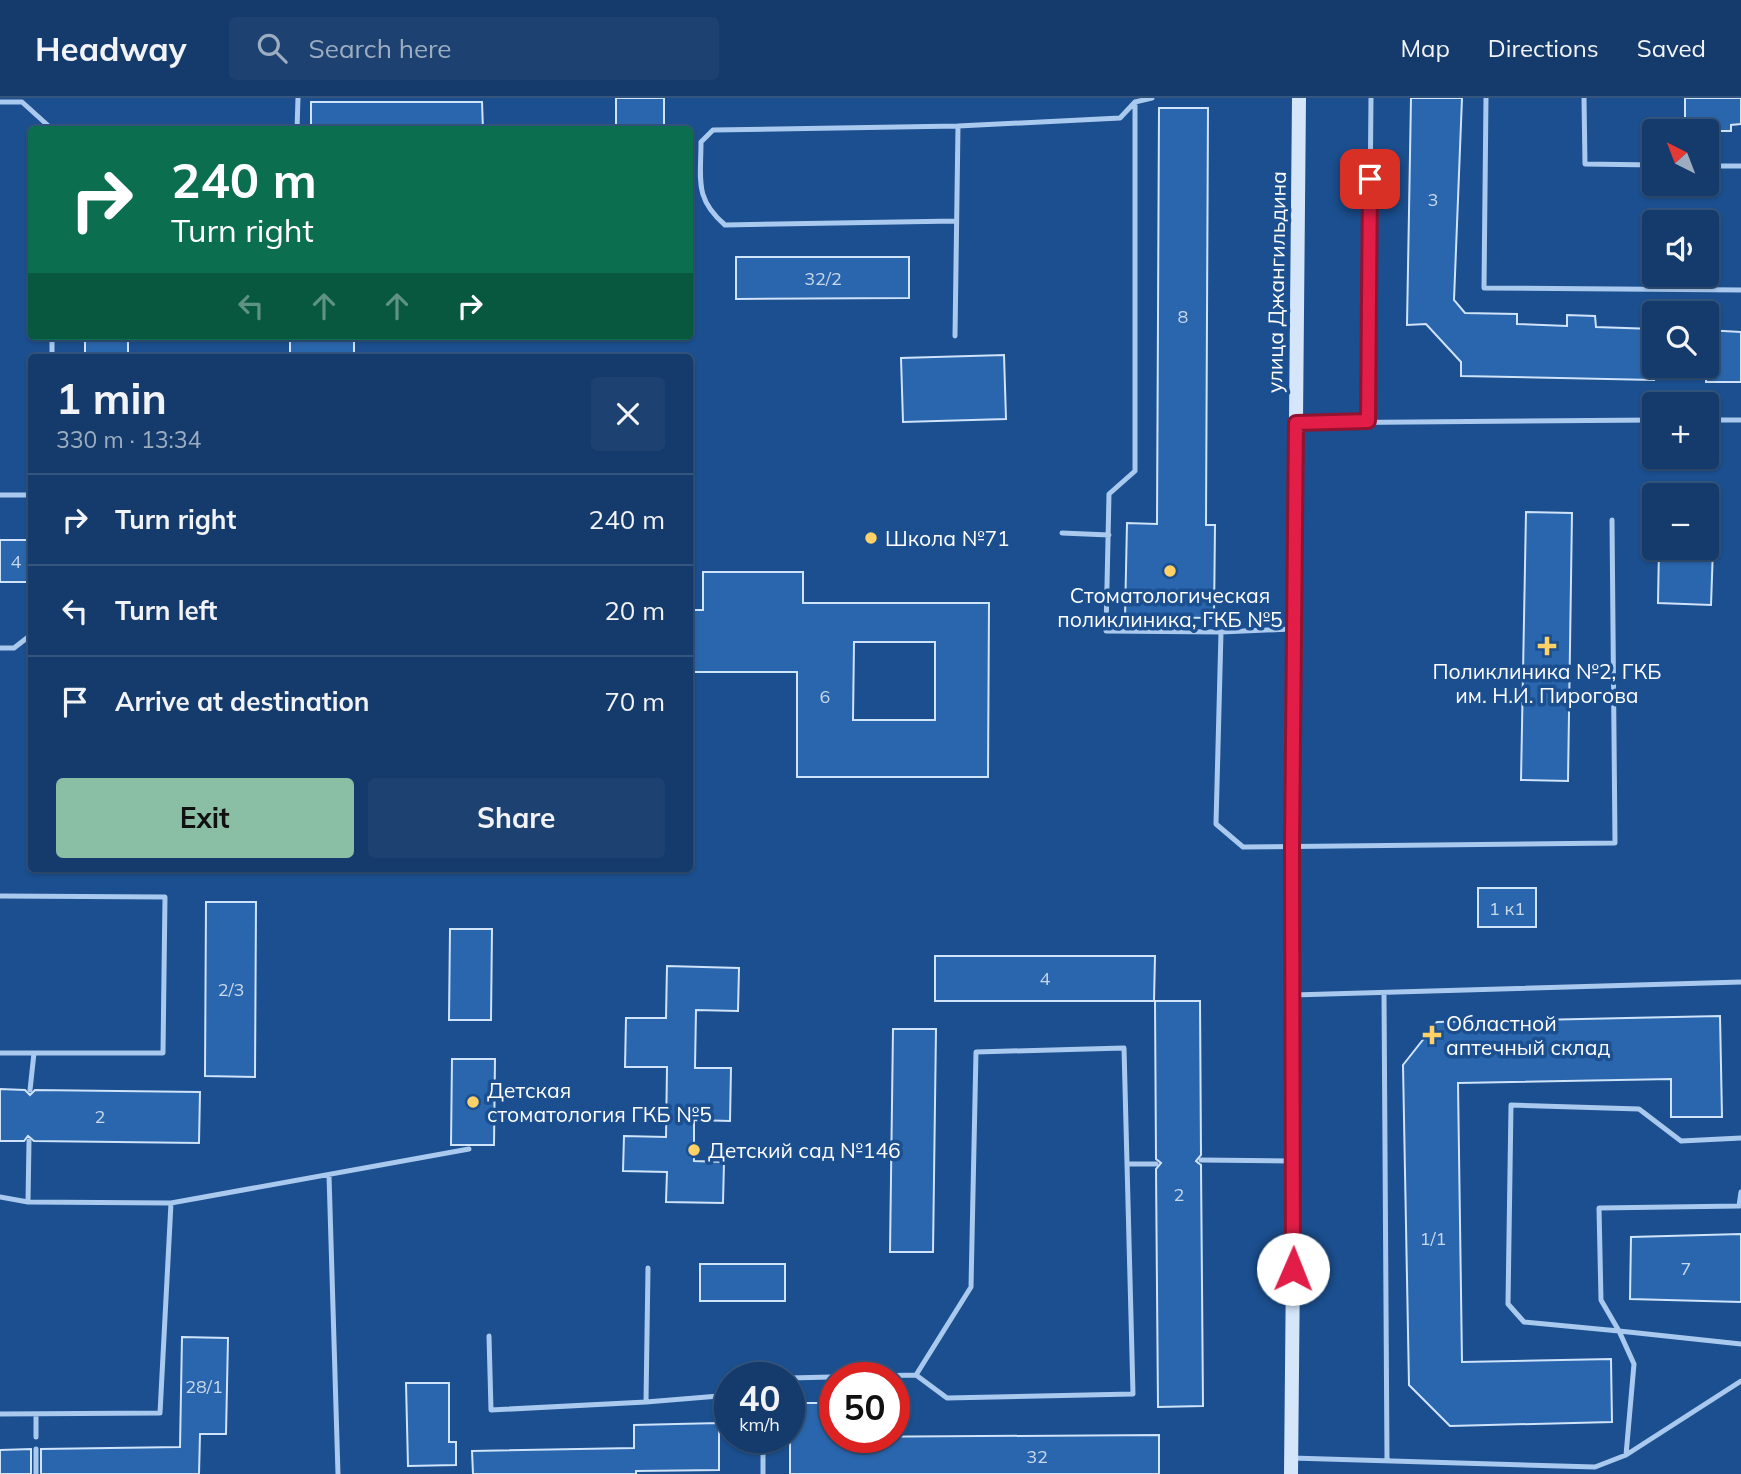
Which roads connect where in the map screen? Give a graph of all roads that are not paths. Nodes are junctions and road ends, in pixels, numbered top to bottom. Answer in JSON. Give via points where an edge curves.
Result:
{"nodes":[{"id":1,"x":298,"y":98,"type":"edge"},
{"id":2,"x":1152,"y":98,"type":"edge"},
{"id":3,"x":1299,"y":98,"type":"edge"},
{"id":4,"x":1371,"y":98,"type":"edge"},
{"id":5,"x":1486,"y":98,"type":"edge"},
{"id":6,"x":1584,"y":98,"type":"edge"},
{"id":7,"x":0,"y":102,"type":"edge"},
{"id":8,"x":1135,"y":102,"type":"junction"},
{"id":9,"x":958,"y":125,"type":"junction"},
{"id":10,"x":49,"y":126,"type":"edge"},
{"id":11,"x":297,"y":126,"type":"edge"},
{"id":12,"x":1642,"y":165,"type":"edge"},
{"id":13,"x":1719,"y":166,"type":"edge"},
{"id":14,"x":1741,"y":166,"type":"edge"},
{"id":15,"x":956,"y":221,"type":"junction"},
{"id":16,"x":1741,"y":290,"type":"edge"},
{"id":17,"x":955,"y":336,"type":"dead end"},
{"id":18,"x":1642,"y":420,"type":"edge"},
{"id":19,"x":1719,"y":420,"type":"edge"},
{"id":20,"x":1741,"y":420,"type":"edge"},
{"id":21,"x":1368,"y":421,"type":"junction"},
{"id":22,"x":1296,"y":423,"type":"junction"},
{"id":23,"x":0,"y":495,"type":"edge"},
{"id":24,"x":28,"y":495,"type":"edge"},
{"id":25,"x":1612,"y":520,"type":"dead end"},
{"id":26,"x":1062,"y":533,"type":"dead end"},
{"id":27,"x":1109,"y":535,"type":"junction"},
{"id":28,"x":1295,"y":628,"type":"junction"},
{"id":29,"x":1221,"y":632,"type":"junction"},
{"id":30,"x":28,"y":637,"type":"edge"},
{"id":31,"x":0,"y":648,"type":"edge"},
{"id":32,"x":1292,"y":848,"type":"junction"},
{"id":33,"x":0,"y":896,"type":"edge"},
{"id":34,"x":1741,"y":982,"type":"edge"},
{"id":35,"x":1384,"y":993,"type":"junction"},
{"id":36,"x":1293,"y":995,"type":"junction"},
{"id":37,"x":0,"y":1053,"type":"edge"},
{"id":38,"x":34,"y":1053,"type":"junction"},
{"id":39,"x":30,"y":1090,"type":"dead end"},
{"id":40,"x":1741,"y":1138,"type":"edge"},
{"id":41,"x":29,"y":1141,"type":"dead end"},
{"id":42,"x":469,"y":1149,"type":"dead end"},
{"id":43,"x":1201,"y":1160,"type":"dead end"},
{"id":44,"x":1294,"y":1161,"type":"junction"},
{"id":45,"x":1128,"y":1164,"type":"junction"},
{"id":46,"x":1156,"y":1164,"type":"dead end"},
{"id":47,"x":330,"y":1175,"type":"junction"},
{"id":48,"x":1741,"y":1192,"type":"edge"},
{"id":49,"x":0,"y":1197,"type":"edge"},
{"id":50,"x":28,"y":1202,"type":"junction"},
{"id":51,"x":171,"y":1203,"type":"junction"},
{"id":52,"x":648,"y":1268,"type":"dead end"},
{"id":53,"x":1619,"y":1331,"type":"junction"},
{"id":54,"x":489,"y":1336,"type":"dead end"},
{"id":55,"x":1741,"y":1345,"type":"edge"},
{"id":56,"x":916,"y":1375,"type":"junction"},
{"id":57,"x":805,"y":1378,"type":"edge"},
{"id":58,"x":1741,"y":1381,"type":"edge"},
{"id":59,"x":714,"y":1396,"type":"edge"},
{"id":60,"x":646,"y":1402,"type":"junction"},
{"id":61,"x":0,"y":1414,"type":"edge"},
{"id":62,"x":36,"y":1414,"type":"junction"},
{"id":63,"x":36,"y":1437,"type":"dead end"},
{"id":64,"x":36,"y":1449,"type":"dead end"},
{"id":65,"x":763,"y":1453,"type":"edge"},
{"id":66,"x":1626,"y":1455,"type":"junction"},
{"id":67,"x":1291,"y":1458,"type":"junction"},
{"id":68,"x":1387,"y":1461,"type":"junction"},
{"id":69,"x":36,"y":1474,"type":"edge"},
{"id":70,"x":338,"y":1474,"type":"edge"},
{"id":71,"x":763,"y":1474,"type":"edge"},
{"id":72,"x":1291,"y":1474,"type":"edge"}],
"edges":[{"from":1,"to":11,"type":"lane"},
{"from":2,"to":8,"type":"lane"},
{"from":3,"to":22,"type":"main road","name":"улица Джангильдина"},
{"from":4,"to":21,"type":"lane"},
{"from":5,"to":16,"type":"lane","via":[[1485,288]]},
{"from":6,"to":12,"type":"lane","via":[[1585,164]]},
{"from":7,"to":10,"type":"lane","via":[[22,102]]},
{"from":8,"to":9,"type":"lane","via":[[1120,117]]},
{"from":8,"to":27,"type":"lane","via":[[1135,471],[1109,494]]},
{"from":9,"to":15,"type":"lane"},
{"from":9,"to":15,"type":"lane","via":[[713,130],[701,142],[700,192],[725,225]]},
{"from":13,"to":14,"type":"lane"},
{"from":15,"to":17,"type":"lane"},
{"from":18,"to":21,"type":"lane"},
{"from":19,"to":20,"type":"lane"},
{"from":21,"to":22,"type":"lane"},
{"from":22,"to":28,"type":"main road","name":"улица Джангильдина"},
{"from":23,"to":24,"type":"lane"},
{"from":25,"to":32,"type":"lane","via":[[1615,843]]},
{"from":26,"to":27,"type":"lane"},
{"from":27,"to":29,"type":"lane","via":[[1106,631]]},
{"from":28,"to":29,"type":"lane"},
{"from":28,"to":32,"type":"main road","name":"улица Джангильдина"},
{"from":29,"to":32,"type":"lane","via":[[1216,824],[1243,847]]},
{"from":30,"to":31,"type":"lane","via":[[14,648]]},
{"from":32,"to":36,"type":"main road","name":"улица Джангильдина"},
{"from":33,"to":38,"type":"lane","via":[[165,897],[163,1053]]},
{"from":34,"to":35,"type":"lane"},
{"from":35,"to":36,"type":"lane"},
{"from":35,"to":68,"type":"lane"},
{"from":36,"to":44,"type":"main road","name":"улица Джангильдина"},
{"from":37,"to":38,"type":"lane"},
{"from":38,"to":39,"type":"lane"},
{"from":40,"to":53,"type":"lane","via":[[1681,1140],[1639,1108],[1511,1105],[1508,1304],[1524,1322]]},
{"from":41,"to":50,"type":"lane"},
{"from":42,"to":47,"type":"lane"},
{"from":43,"to":44,"type":"lane"},
{"from":44,"to":67,"type":"main road","name":"улица Джангильдина"},
{"from":45,"to":46,"type":"lane"},
{"from":45,"to":56,"type":"lane","via":[[1133,1394],[947,1398]]},
{"from":45,"to":56,"type":"lane","via":[[1124,1048],[976,1052],[971,1287]]},
{"from":47,"to":51,"type":"lane"},
{"from":47,"to":70,"type":"lane"},
{"from":48,"to":53,"type":"lane","via":[[1739,1206],[1599,1208],[1601,1300]]},
{"from":49,"to":50,"type":"lane"},
{"from":50,"to":51,"type":"lane"},
{"from":51,"to":62,"type":"lane","via":[[160,1413]]},
{"from":52,"to":60,"type":"lane"},
{"from":53,"to":55,"type":"lane"},
{"from":53,"to":66,"type":"lane","via":[[1634,1364]]},
{"from":54,"to":60,"type":"lane","via":[[491,1410]]},
{"from":56,"to":57,"type":"lane"},
{"from":58,"to":66,"type":"lane"},
{"from":59,"to":60,"type":"lane"},
{"from":61,"to":62,"type":"lane"},
{"from":62,"to":63,"type":"lane"},
{"from":64,"to":69,"type":"lane"},
{"from":65,"to":71,"type":"lane"},
{"from":66,"to":68,"type":"lane","via":[[1595,1467]]},
{"from":67,"to":68,"type":"lane"},
{"from":67,"to":72,"type":"main road","name":"улица Джангильдина"}]}
